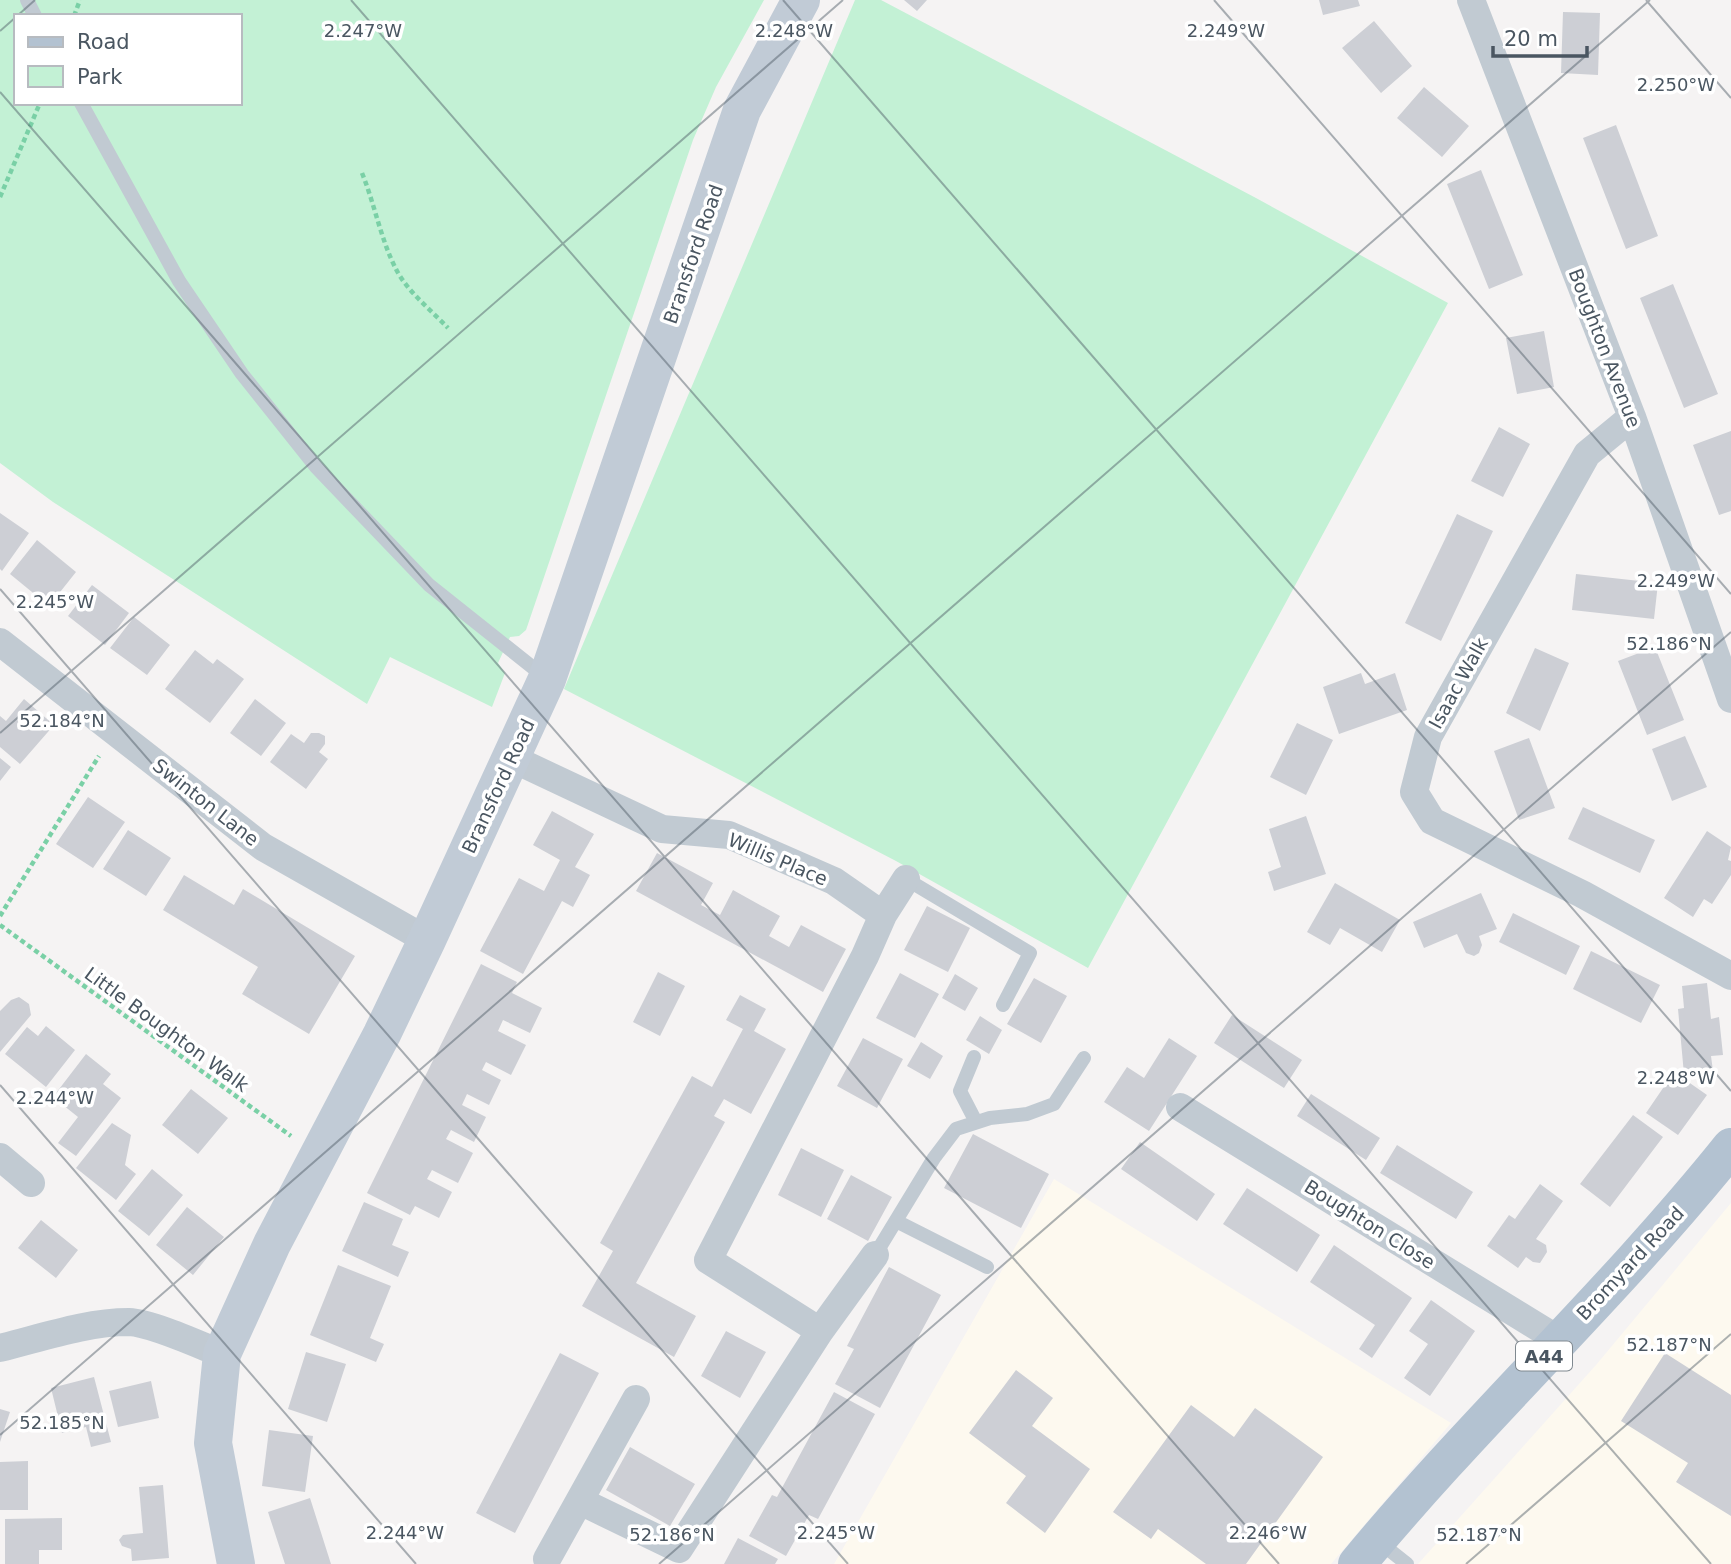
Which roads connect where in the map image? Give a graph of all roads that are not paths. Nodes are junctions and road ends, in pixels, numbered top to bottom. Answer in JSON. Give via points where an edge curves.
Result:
{"nodes":[{"id":1,"x":801,"y":0,"type":"edge"},
{"id":2,"x":1471,"y":0,"type":"edge"},
{"id":3,"x":82,"y":105,"type":"edge"},
{"id":4,"x":1632,"y":417,"type":"junction"},
{"id":5,"x":0,"y":642,"type":"edge"},
{"id":6,"x":547,"y":679,"type":"junction"},
{"id":7,"x":1731,"y":699,"type":"edge"},
{"id":8,"x":511,"y":758,"type":"junction"},
{"id":9,"x":906,"y":879,"type":"joint"},
{"id":10,"x":883,"y":915,"type":"junction"},
{"id":11,"x":427,"y":940,"type":"junction"},
{"id":12,"x":1731,"y":976,"type":"edge"},
{"id":13,"x":1003,"y":1005,"type":"dead end"},
{"id":14,"x":974,"y":1057,"type":"dead end"},
{"id":15,"x":1084,"y":1058,"type":"dead end"},
{"id":16,"x":1180,"y":1107,"type":"dead end"},
{"id":17,"x":976,"y":1122,"type":"junction"},
{"id":18,"x":1731,"y":1147,"type":"edge"},
{"id":19,"x":0,"y":1157,"type":"edge"},
{"id":20,"x":31,"y":1183,"type":"dead end"},
{"id":21,"x":896,"y":1221,"type":"junction"},
{"id":22,"x":875,"y":1255,"type":"joint"},
{"id":23,"x":987,"y":1267,"type":"dead end"},
{"id":24,"x":820,"y":1331,"type":"junction"},
{"id":25,"x":1559,"y":1340,"type":"junction"},
{"id":26,"x":0,"y":1348,"type":"edge"},
{"id":27,"x":222,"y":1354,"type":"junction"},
{"id":28,"x":636,"y":1399,"type":"dead end"},
{"id":29,"x":580,"y":1501,"type":"junction"},
{"id":30,"x":1367,"y":1552,"type":"edge"},
{"id":31,"x":675,"y":1557,"type":"edge"},
{"id":32,"x":547,"y":1559,"type":"dead end"},
{"id":33,"x":236,"y":1564,"type":"edge"},
{"id":34,"x":1406,"y":1564,"type":"edge"}],
"edges":[{"from":1,"to":6,"type":"main road","name":"Bransford Road","via":[[742,110]]},
{"from":2,"to":4,"type":"street","name":"Boughton Avenue"},
{"from":3,"to":6,"type":"lane","via":[[179,281],[242,374],[316,467],[429,585]]},
{"from":4,"to":7,"type":"street","name":"Boughton Avenue"},
{"from":4,"to":12,"type":"street","name":"Isaac Walk","via":[[1587,454],[1428,737],[1414,792],[1432,821],[1582,894]]},
{"from":5,"to":11,"type":"street","name":"Swinton Lane","via":[[263,847]]},
{"from":6,"to":8,"type":"main road","name":"Bransford Road"},
{"from":8,"to":10,"type":"street","name":"Willis Place","via":[[662,829],[729,835],[834,881]]},
{"from":8,"to":11,"type":"main road","name":"Bransford Road"},
{"from":9,"to":10,"type":"street"},
{"from":9,"to":13,"type":"lane","via":[[1030,953]]},
{"from":10,"to":24,"type":"street","via":[[708,1260]]},
{"from":11,"to":27,"type":"main road","name":"Bransford Road","via":[[272,1244]]},
{"from":14,"to":17,"type":"lane","via":[[960,1091]]},
{"from":15,"to":17,"type":"lane","via":[[1054,1104],[1027,1114]]},
{"from":16,"to":25,"type":"street","name":"Boughton Close"},
{"from":17,"to":21,"type":"lane","via":[[956,1129]]},
{"from":18,"to":25,"type":"main road","name":"Bromyard Road","number":"A44"},
{"from":19,"to":20,"type":"street"},
{"from":21,"to":22,"type":"lane"},
{"from":21,"to":23,"type":"lane"},
{"from":22,"to":24,"type":"street"},
{"from":24,"to":31,"type":"street"},
{"from":25,"to":30,"type":"main road","name":"Bromyard Road","number":"A44"},
{"from":26,"to":27,"type":"street","via":[[90,1326],[131,1322]]},
{"from":27,"to":33,"type":"main road","name":"Bransford Road","via":[[213,1443]]},
{"from":28,"to":29,"type":"street"},
{"from":29,"to":31,"type":"street"},
{"from":29,"to":32,"type":"street"},
{"from":30,"to":34,"type":"lane"}]}
